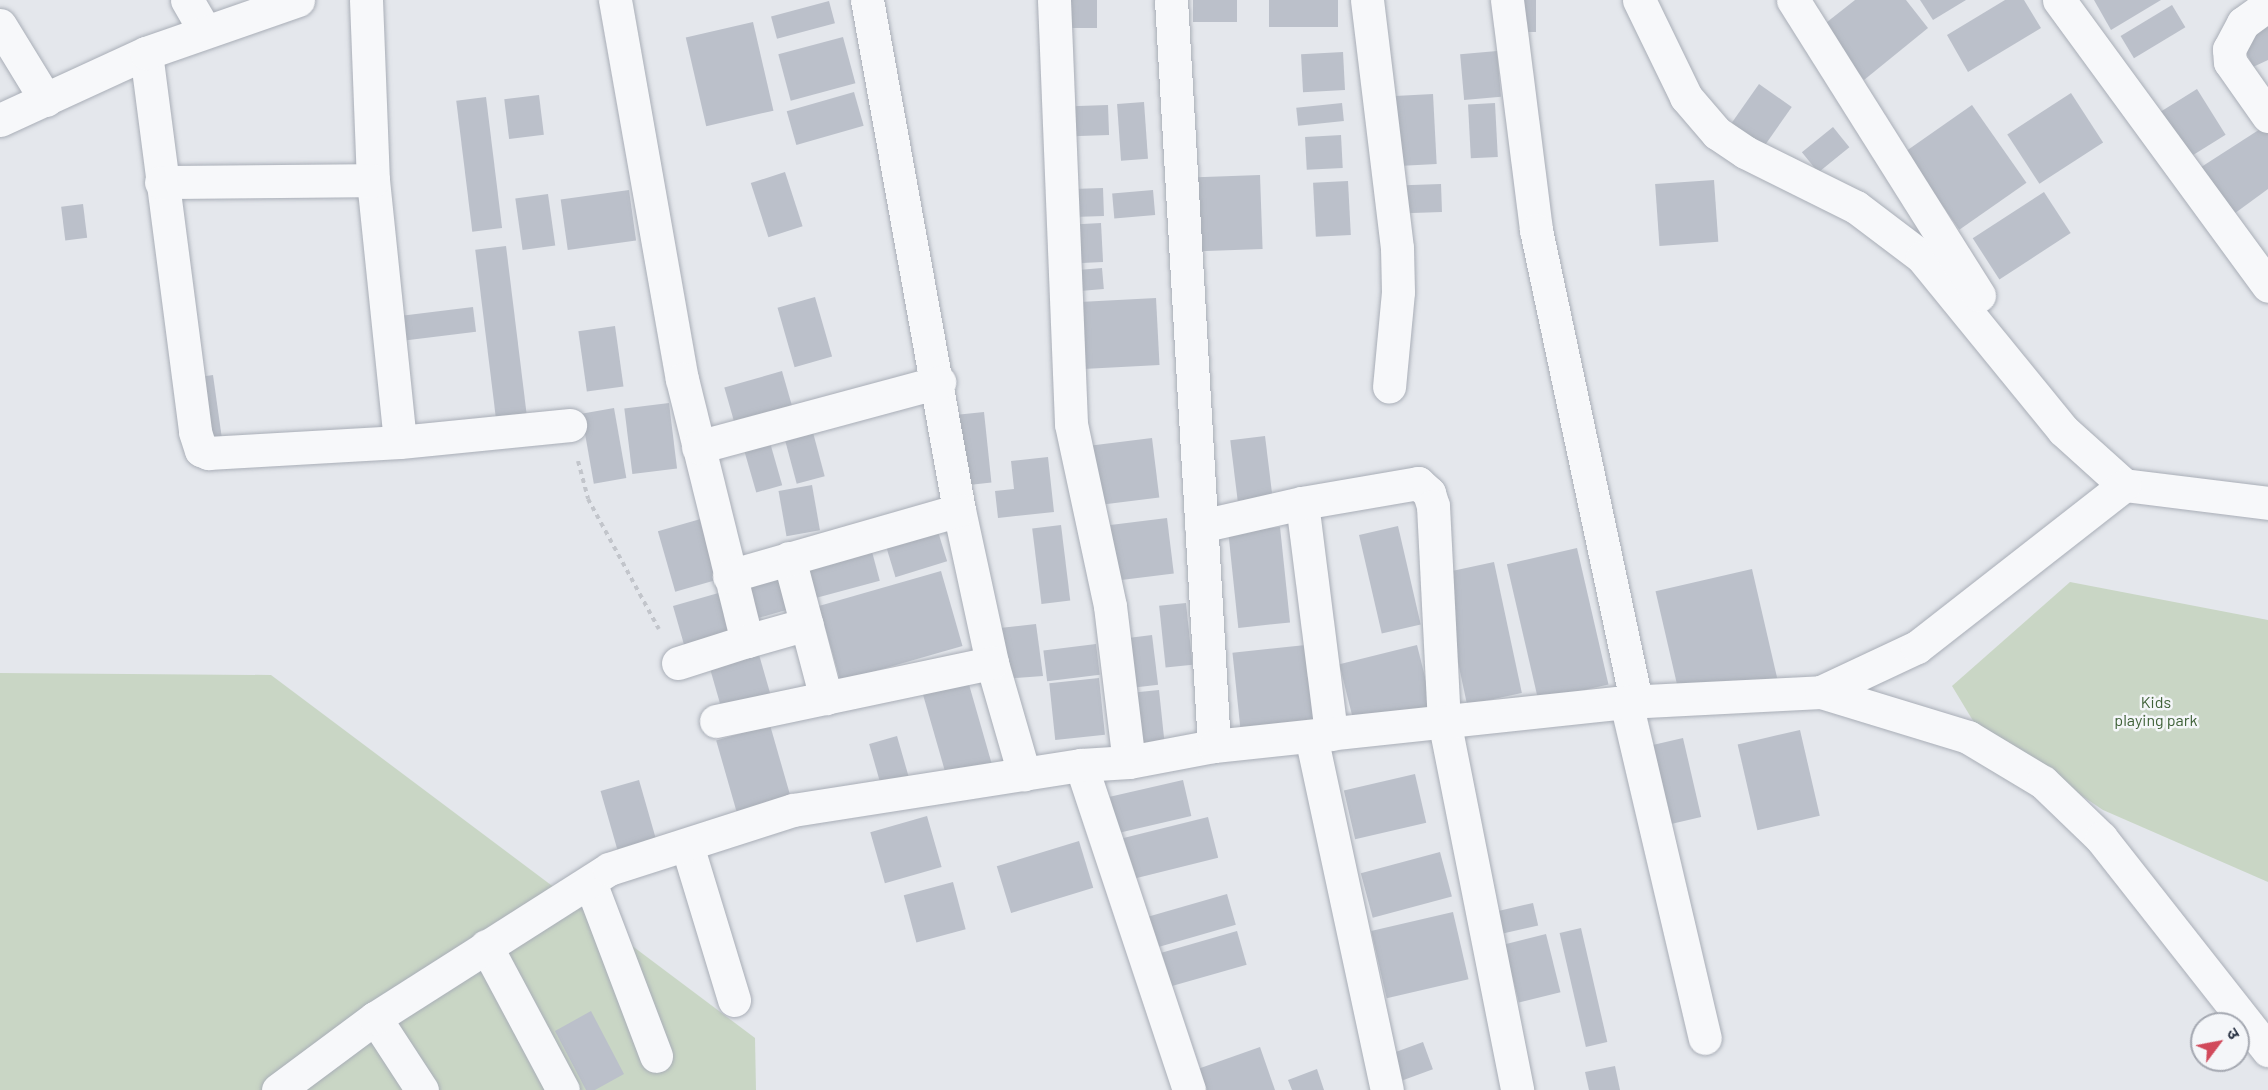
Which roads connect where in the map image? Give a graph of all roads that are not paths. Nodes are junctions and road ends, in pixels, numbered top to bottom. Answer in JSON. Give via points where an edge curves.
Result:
{"nodes":[{"id":1,"x":187,"y":0,"type":"edge"},
{"id":2,"x":298,"y":0,"type":"edge"},
{"id":3,"x":366,"y":0,"type":"edge"},
{"id":4,"x":615,"y":0,"type":"edge"},
{"id":5,"x":867,"y":0,"type":"edge"},
{"id":6,"x":1054,"y":0,"type":"edge"},
{"id":7,"x":1171,"y":0,"type":"edge"},
{"id":8,"x":1366,"y":0,"type":"edge"},
{"id":9,"x":1507,"y":0,"type":"edge"},
{"id":10,"x":1639,"y":0,"type":"edge"},
{"id":11,"x":1792,"y":0,"type":"edge"},
{"id":12,"x":2059,"y":0,"type":"edge"},
{"id":13,"x":2268,"y":5,"type":"edge"},
{"id":14,"x":0,"y":25,"type":"edge"},
{"id":15,"x":204,"y":29,"type":"junction"},
{"id":16,"x":146,"y":53,"type":"junction"},
{"id":17,"x":46,"y":100,"type":"junction"},
{"id":18,"x":2268,"y":116,"type":"edge"},
{"id":19,"x":0,"y":120,"type":"edge"},
{"id":20,"x":373,"y":180,"type":"junction"},
{"id":21,"x":161,"y":182,"type":"junction"},
{"id":22,"x":2268,"y":285,"type":"edge"},
{"id":23,"x":939,"y":382,"type":"junction"},
{"id":24,"x":1389,"y":387,"type":"dead end"},
{"id":25,"x":570,"y":425,"type":"road end"},
{"id":26,"x":2063,"y":430,"type":"junction"},
{"id":27,"x":400,"y":441,"type":"junction"},
{"id":28,"x":698,"y":447,"type":"junction"},
{"id":29,"x":2124,"y":485,"type":"junction"},
{"id":30,"x":1302,"y":503,"type":"junction"},
{"id":31,"x":2268,"y":503,"type":"edge"},
{"id":32,"x":959,"y":510,"type":"junction"},
{"id":33,"x":1201,"y":526,"type":"junction"},
{"id":34,"x":789,"y":558,"type":"junction"},
{"id":35,"x":729,"y":576,"type":"junction"},
{"id":36,"x":807,"y":624,"type":"junction"},
{"id":37,"x":747,"y":641,"type":"junction"},
{"id":38,"x":678,"y":663,"type":"road end"},
{"id":39,"x":993,"y":663,"type":"junction"},
{"id":40,"x":1821,"y":692,"type":"junction"},
{"id":41,"x":826,"y":698,"type":"junction"},
{"id":42,"x":1631,"y":702,"type":"junction"},
{"id":43,"x":1444,"y":720,"type":"junction"},
{"id":44,"x":716,"y":721,"type":"dead end"},
{"id":45,"x":1321,"y":735,"type":"junction"},
{"id":46,"x":1214,"y":746,"type":"junction"},
{"id":47,"x":1130,"y":762,"type":"junction"},
{"id":48,"x":1081,"y":765,"type":"junction"},
{"id":49,"x":1024,"y":774,"type":"junction"},
{"id":50,"x":687,"y":845,"type":"junction"},
{"id":51,"x":590,"y":882,"type":"junction"},
{"id":52,"x":486,"y":946,"type":"junction"},
{"id":53,"x":734,"y":1000,"type":"dead end"},
{"id":54,"x":375,"y":1018,"type":"junction"},
{"id":55,"x":1705,"y":1038,"type":"dead end"},
{"id":56,"x":2268,"y":1050,"type":"edge"},
{"id":57,"x":656,"y":1056,"type":"dead end"},
{"id":58,"x":278,"y":1090,"type":"edge"},
{"id":59,"x":422,"y":1090,"type":"edge"},
{"id":60,"x":563,"y":1090,"type":"edge"},
{"id":61,"x":1189,"y":1090,"type":"edge"},
{"id":62,"x":1387,"y":1090,"type":"edge"},
{"id":63,"x":1517,"y":1090,"type":"edge"}],
"edges":[{"from":1,"to":15,"type":"street"},
{"from":2,"to":15,"type":"street"},
{"from":3,"to":20,"type":"street"},
{"from":4,"to":28,"type":"street","via":[[682,379]]},
{"from":5,"to":23,"type":"street"},
{"from":6,"to":47,"type":"street","via":[[1071,424],[1112,617]]},
{"from":7,"to":33,"type":"street"},
{"from":8,"to":24,"type":"street","via":[[1397,248],[1398,292]]},
{"from":9,"to":42,"type":"street","via":[[1536,230]]},
{"from":10,"to":26,"type":"street","via":[[1686,97],[1717,133],[1745,152],[1856,207],[1923,257]]},
{"from":11,"to":26,"type":"street"},
{"from":12,"to":22,"type":"street"},
{"from":13,"to":18,"type":"street","via":[[2243,23],[2229,49],[2230,62]]},
{"from":14,"to":17,"type":"street"},
{"from":15,"to":16,"type":"street"},
{"from":16,"to":17,"type":"street"},
{"from":16,"to":21,"type":"street"},
{"from":17,"to":19,"type":"street"},
{"from":20,"to":21,"type":"street"},
{"from":20,"to":27,"type":"street"},
{"from":21,"to":27,"type":"street","via":[[199,447],[208,453]]},
{"from":23,"to":28,"type":"street"},
{"from":23,"to":32,"type":"street"},
{"from":25,"to":27,"type":"street"},
{"from":26,"to":29,"type":"street"},
{"from":28,"to":35,"type":"street"},
{"from":29,"to":31,"type":"street"},
{"from":29,"to":40,"type":"street","via":[[1917,647]]},
{"from":30,"to":33,"type":"street"},
{"from":30,"to":43,"type":"street","via":[[1418,483],[1425,488],[1433,506]]},
{"from":30,"to":45,"type":"street"},
{"from":32,"to":34,"type":"street"},
{"from":32,"to":39,"type":"street"},
{"from":33,"to":46,"type":"street"},
{"from":34,"to":35,"type":"street"},
{"from":34,"to":36,"type":"street"},
{"from":35,"to":37,"type":"street"},
{"from":36,"to":37,"type":"street"},
{"from":36,"to":41,"type":"street"},
{"from":37,"to":38,"type":"street"},
{"from":39,"to":41,"type":"street"},
{"from":39,"to":49,"type":"street"},
{"from":40,"to":42,"type":"street"},
{"from":40,"to":56,"type":"street","via":[[1968,737],[2043,782],[2102,838]]},
{"from":41,"to":44,"type":"street"},
{"from":42,"to":43,"type":"street"},
{"from":42,"to":55,"type":"street"},
{"from":43,"to":45,"type":"street"},
{"from":43,"to":63,"type":"street"},
{"from":45,"to":46,"type":"street"},
{"from":45,"to":62,"type":"street"},
{"from":46,"to":47,"type":"street"},
{"from":47,"to":48,"type":"street"},
{"from":48,"to":49,"type":"street"},
{"from":48,"to":61,"type":"street"},
{"from":49,"to":50,"type":"street","via":[[793,810]]},
{"from":50,"to":51,"type":"street","via":[[609,870]]},
{"from":50,"to":53,"type":"street"},
{"from":51,"to":52,"type":"street"},
{"from":51,"to":57,"type":"street"},
{"from":52,"to":54,"type":"street"},
{"from":52,"to":60,"type":"street"},
{"from":54,"to":58,"type":"street"},
{"from":54,"to":59,"type":"street"}]}
